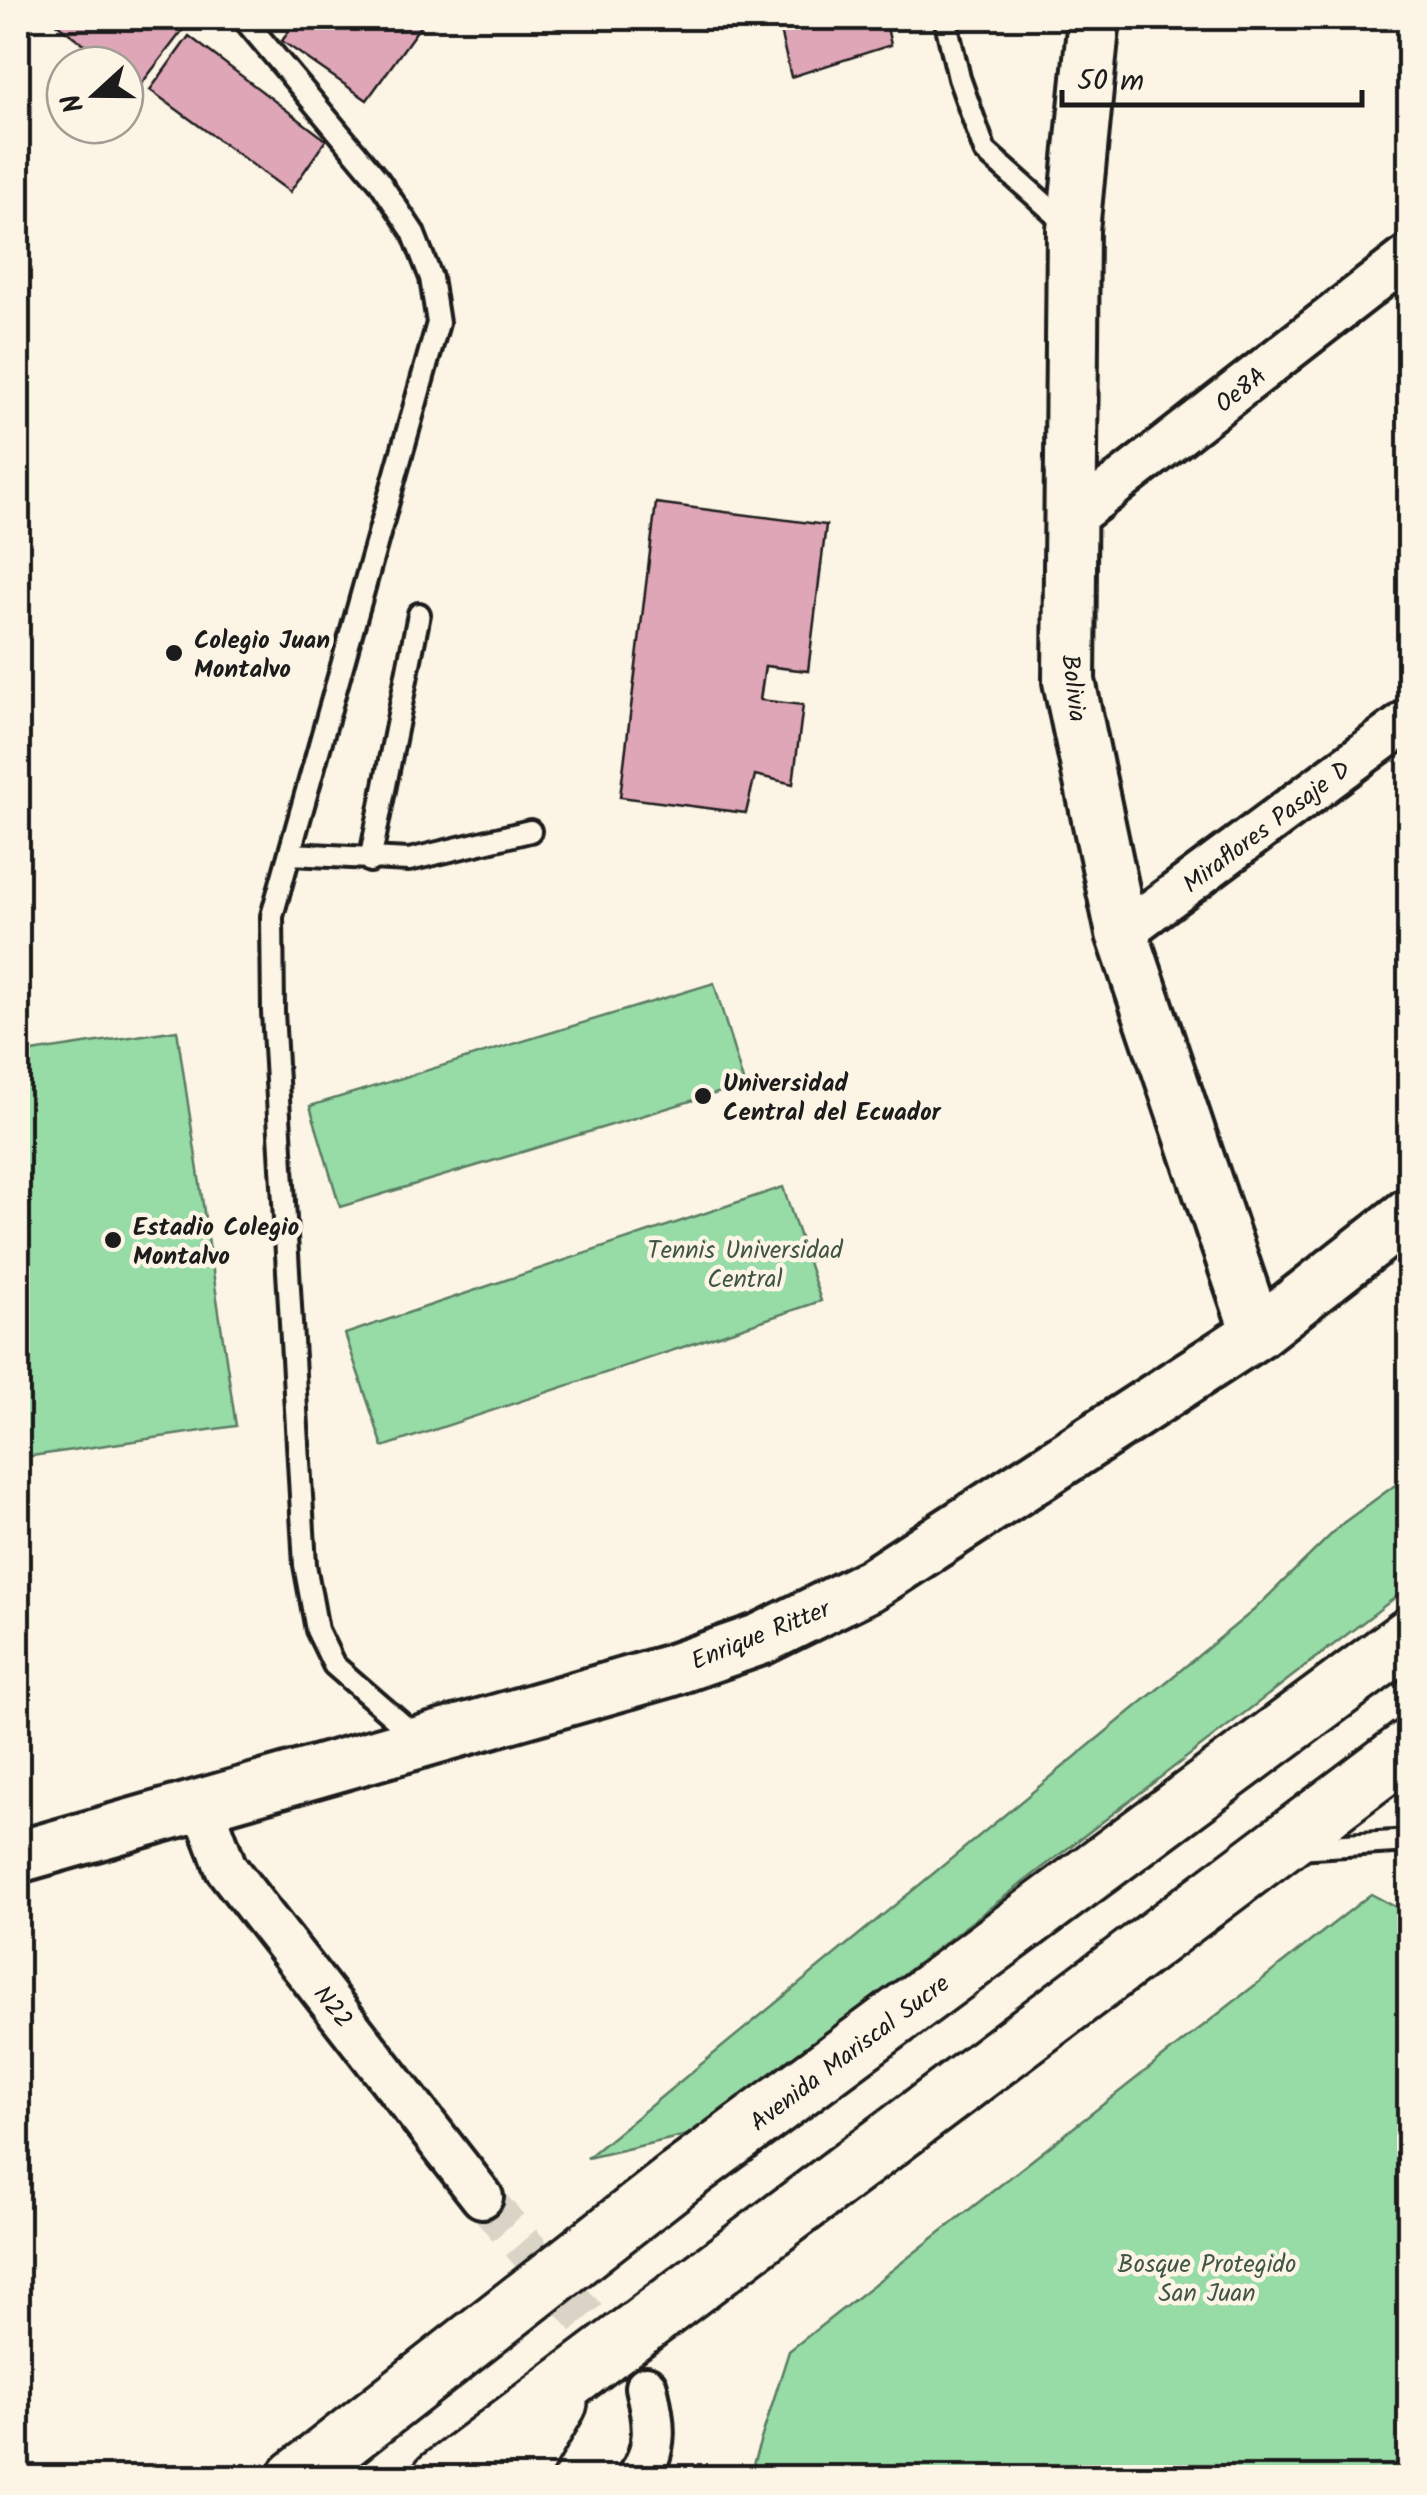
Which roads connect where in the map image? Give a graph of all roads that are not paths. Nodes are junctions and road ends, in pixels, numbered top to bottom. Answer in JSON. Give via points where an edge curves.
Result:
{"nodes":[{"id":1,"x":242,"y":18,"type":"edge"},
{"id":2,"x":946,"y":18,"type":"edge"},
{"id":3,"x":1094,"y":18,"type":"edge"},
{"id":4,"x":1073,"y":230,"type":"junction"},
{"id":5,"x":1410,"y":255,"type":"edge"},
{"id":6,"x":1068,"y":522,"type":"junction"},
{"id":7,"x":419,"y":614,"type":"dead end"},
{"id":8,"x":1410,"y":719,"type":"edge"},
{"id":9,"x":530,"y":831,"type":"dead end"},
{"id":10,"x":292,"y":854,"type":"junction"},
{"id":11,"x":370,"y":861,"type":"junction"},
{"id":12,"x":1122,"y":932,"type":"junction"},
{"id":13,"x":1410,"y":1213,"type":"edge"},
{"id":14,"x":1257,"y":1333,"type":"junction"},
{"id":15,"x":1410,"y":1636,"type":"edge"},
{"id":16,"x":424,"y":1744,"type":"junction"},
{"id":17,"x":1410,"y":1747,"type":"edge"},
{"id":18,"x":203,"y":1806,"type":"junction"},
{"id":19,"x":1410,"y":1840,"type":"edge"},
{"id":20,"x":1270,"y":1851,"type":"junction"},
{"id":21,"x":18,"y":1857,"type":"edge"},
{"id":22,"x":482,"y":2196,"type":"tunnel mouth"},
{"id":23,"x":572,"y":2382,"type":"junction"},
{"id":24,"x":646,"y":2386,"type":"tunnel mouth"},
{"id":25,"x":296,"y":2478,"type":"edge"},
{"id":26,"x":440,"y":2478,"type":"edge"},
{"id":27,"x":515,"y":2478,"type":"edge"},
{"id":28,"x":636,"y":2478,"type":"edge"}],
"edges":[{"from":1,"to":10,"type":"lane","via":[[379,181],[413,232],[438,323]]},
{"from":2,"to":4,"type":"lane","via":[[984,151]]},
{"from":3,"to":4,"type":"street","name":"Bolivia"},
{"from":4,"to":6,"type":"street","name":"Bolivia"},
{"from":5,"to":6,"type":"street","name":"Oe8A"},
{"from":6,"to":12,"type":"street","name":"Bolivia","via":[[1069,682]]},
{"from":7,"to":11,"type":"lane"},
{"from":8,"to":12,"type":"street","name":"Miraflores Pasaje D"},
{"from":9,"to":11,"type":"lane","via":[[409,860]]},
{"from":10,"to":11,"type":"lane"},
{"from":10,"to":16,"type":"lane","via":[[272,916],[272,1012],[305,1565],[318,1630],[334,1664]]},
{"from":12,"to":14,"type":"street","name":"Bolivia"},
{"from":13,"to":14,"type":"street","name":"Enrique Ritter"},
{"from":14,"to":16,"type":"street","name":"Enrique Ritter","via":[[815,1615],[669,1670]]},
{"from":15,"to":25,"type":"main road","name":"Avenida Mariscal Sucre","via":[[680,2178]]},
{"from":16,"to":18,"type":"street","name":"Enrique Ritter"},
{"from":17,"to":20,"type":"main road"},
{"from":18,"to":21,"type":"street","name":"Enrique Ritter"},
{"from":18,"to":22,"type":"street","name":"N22","via":[[226,1868]]},
{"from":19,"to":20,"type":"lane"},
{"from":20,"to":23,"type":"main road"},
{"from":23,"to":26,"type":"main road"},
{"from":23,"to":27,"type":"main road"},
{"from":24,"to":28,"type":"street","via":[[656,2426],[647,2464]]}]}
